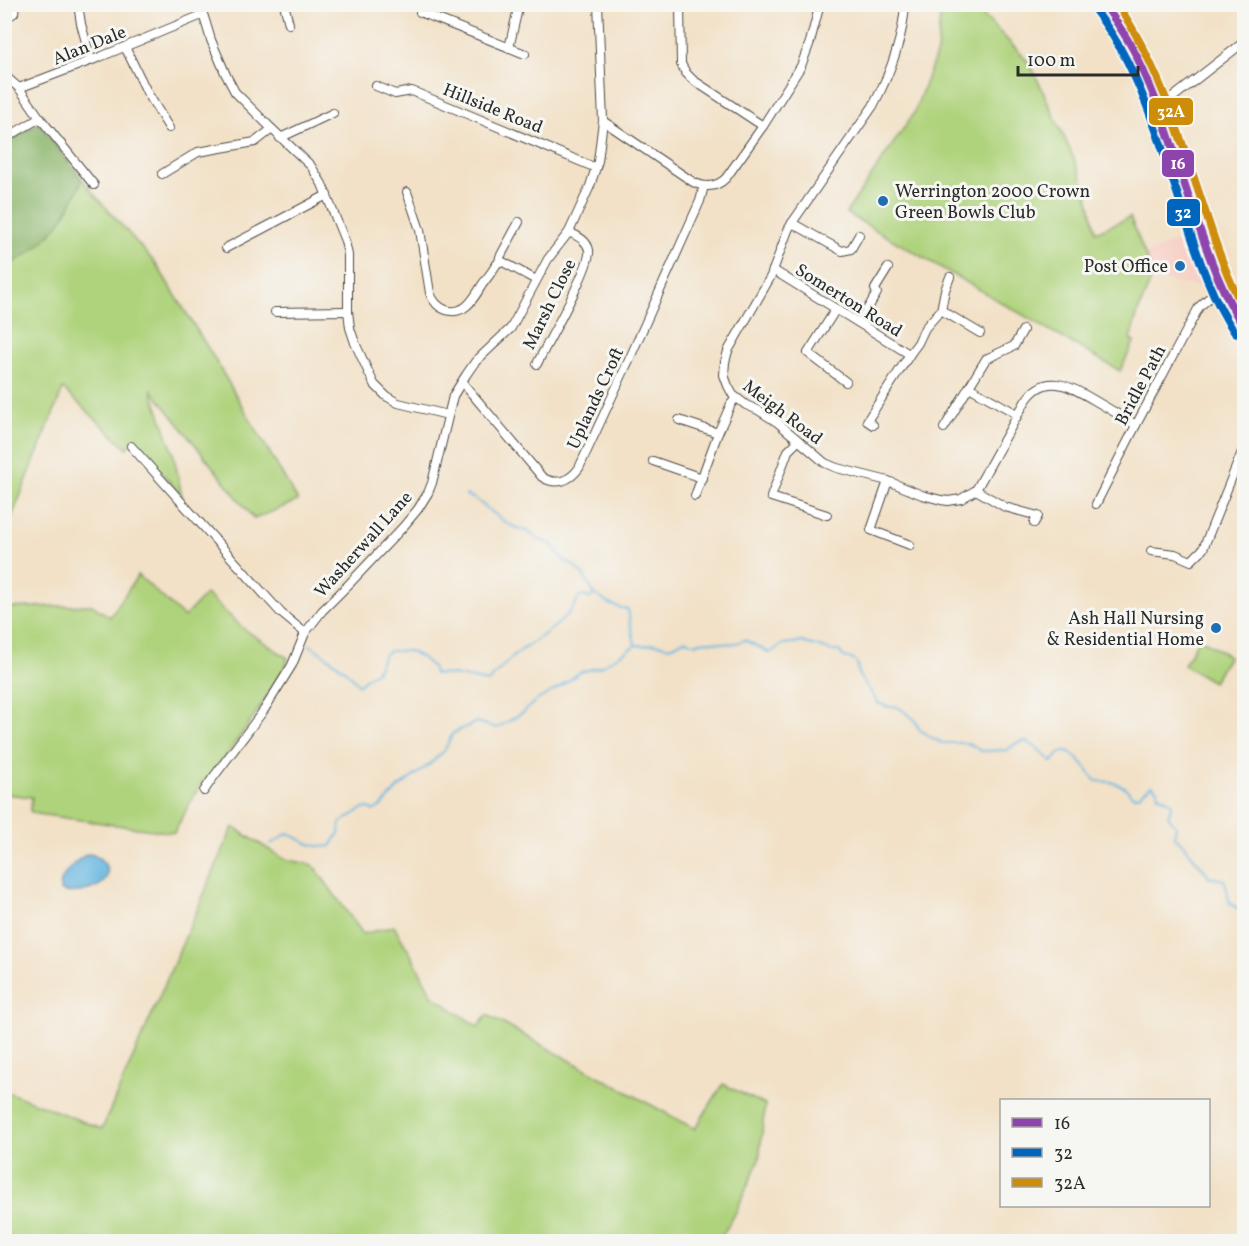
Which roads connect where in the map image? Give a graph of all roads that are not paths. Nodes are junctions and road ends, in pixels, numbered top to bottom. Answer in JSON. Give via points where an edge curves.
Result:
{"nodes":[{"id":1,"x":15,"y":4,"type":"edge"},
{"id":2,"x":78,"y":4,"type":"edge"},
{"id":3,"x":200,"y":4,"type":"edge"},
{"id":4,"x":284,"y":4,"type":"edge"},
{"id":5,"x":519,"y":4,"type":"edge"},
{"id":6,"x":598,"y":4,"type":"edge"},
{"id":7,"x":680,"y":4,"type":"edge"},
{"id":8,"x":820,"y":4,"type":"edge"},
{"id":9,"x":905,"y":4,"type":"edge"},
{"id":10,"x":1104,"y":4,"type":"edge"},
{"id":11,"x":420,"y":12,"type":"dead end"},
{"id":12,"x":202,"y":15,"type":"junction"},
{"id":13,"x":4,"y":19,"type":"edge"},
{"id":14,"x":290,"y":24,"type":"dead end"},
{"id":15,"x":1245,"y":42,"type":"edge"},
{"id":16,"x":125,"y":47,"type":"junction"},
{"id":17,"x":509,"y":48,"type":"junction"},
{"id":18,"x":525,"y":54,"type":"dead end"},
{"id":19,"x":91,"y":60,"type":"junction"},
{"id":20,"x":4,"y":75,"type":"edge"},
{"id":21,"x":376,"y":86,"type":"dead end"},
{"id":22,"x":19,"y":88,"type":"junction"},
{"id":23,"x":1158,"y":109,"type":"junction"},
{"id":24,"x":333,"y":113,"type":"dead end"},
{"id":25,"x":40,"y":118,"type":"junction"},
{"id":26,"x":603,"y":121,"type":"junction"},
{"id":27,"x":163,"y":125,"type":"dead end"},
{"id":28,"x":763,"y":126,"type":"junction"},
{"id":29,"x":272,"y":129,"type":"junction"},
{"id":30,"x":280,"y":138,"type":"junction"},
{"id":31,"x":4,"y":139,"type":"edge"},
{"id":32,"x":596,"y":168,"type":"junction"},
{"id":33,"x":169,"y":173,"type":"dead end"},
{"id":34,"x":94,"y":185,"type":"dead end"},
{"id":35,"x":704,"y":186,"type":"junction"},
{"id":36,"x":406,"y":192,"type":"dead end"},
{"id":37,"x":327,"y":195,"type":"junction"},
{"id":38,"x":519,"y":222,"type":"dead end"},
{"id":39,"x":792,"y":223,"type":"junction"},
{"id":40,"x":569,"y":232,"type":"junction"},
{"id":41,"x":859,"y":235,"type":"dead end"},
{"id":42,"x":226,"y":248,"type":"dead end"},
{"id":43,"x":499,"y":262,"type":"junction"},
{"id":44,"x":888,"y":268,"type":"dead end"},
{"id":45,"x":773,"y":270,"type":"junction"},
{"id":46,"x":950,"y":277,"type":"dead end"},
{"id":47,"x":536,"y":280,"type":"junction"},
{"id":48,"x":1221,"y":287,"type":"junction"},
{"id":49,"x":836,"y":309,"type":"junction"},
{"id":50,"x":941,"y":310,"type":"junction"},
{"id":51,"x":348,"y":311,"type":"junction"},
{"id":52,"x":276,"y":312,"type":"dead end"},
{"id":53,"x":859,"y":323,"type":"junction"},
{"id":54,"x":1245,"y":327,"type":"edge"},
{"id":55,"x":1023,"y":330,"type":"dead end"},
{"id":56,"x":980,"y":333,"type":"dead end"},
{"id":57,"x":909,"y":354,"type":"junction"},
{"id":58,"x":537,"y":364,"type":"dead end"},
{"id":59,"x":462,"y":382,"type":"junction"},
{"id":60,"x":846,"y":382,"type":"dead end"},
{"id":61,"x":969,"y":387,"type":"junction"},
{"id":62,"x":736,"y":398,"type":"junction"},
{"id":63,"x":1017,"y":414,"type":"junction"},
{"id":64,"x":448,"y":415,"type":"junction"},
{"id":65,"x":679,"y":420,"type":"dead end"},
{"id":66,"x":1136,"y":424,"type":"junction"},
{"id":67,"x":873,"y":425,"type":"dead end"},
{"id":68,"x":944,"y":428,"type":"dead end"},
{"id":69,"x":718,"y":433,"type":"junction"},
{"id":70,"x":798,"y":441,"type":"junction"},
{"id":71,"x":131,"y":446,"type":"dead end"},
{"id":72,"x":1245,"y":447,"type":"edge"},
{"id":73,"x":653,"y":461,"type":"dead end"},
{"id":74,"x":702,"y":478,"type":"junction"},
{"id":75,"x":888,"y":481,"type":"junction"},
{"id":76,"x":976,"y":490,"type":"junction"},
{"id":77,"x":695,"y":496,"type":"dead end"},
{"id":78,"x":1096,"y":504,"type":"dead end"},
{"id":79,"x":827,"y":515,"type":"dead end"},
{"id":80,"x":1034,"y":523,"type":"dead end"},
{"id":81,"x":910,"y":544,"type":"dead end"},
{"id":82,"x":1151,"y":551,"type":"dead end"},
{"id":83,"x":305,"y":633,"type":"junction"},
{"id":84,"x":204,"y":791,"type":"dead end"}],
"edges":[{"from":1,"to":13,"type":"street","via":[[14,14]]},
{"from":2,"to":19,"type":"street"},
{"from":3,"to":12,"type":"street"},
{"from":4,"to":14,"type":"street"},
{"from":5,"to":17,"type":"street"},
{"from":6,"to":26,"type":"street","name":"Washerwall Lane"},
{"from":7,"to":28,"type":"street","via":[[681,64],[686,73]]},
{"from":8,"to":28,"type":"street","via":[[801,66]]},
{"from":9,"to":39,"type":"street","name":"Meigh Road","via":[[899,42],[882,91]]},
{"from":10,"to":23,"type":"highway","via":[[1136,55]]},
{"from":11,"to":17,"type":"street"},
{"from":12,"to":16,"type":"street","name":"Alan Dale"},
{"from":12,"to":29,"type":"street","via":[[235,92]]},
{"from":15,"to":23,"type":"street"},
{"from":16,"to":19,"type":"street","name":"Alan Dale"},
{"from":16,"to":27,"type":"street"},
{"from":17,"to":18,"type":"street"},
{"from":19,"to":22,"type":"street","name":"Alan Dale"},
{"from":20,"to":22,"type":"street"},
{"from":21,"to":32,"type":"street","name":"Hillside Road","via":[[395,94],[412,91]]},
{"from":22,"to":25,"type":"street"},
{"from":23,"to":48,"type":"highway"},
{"from":24,"to":30,"type":"street"},
{"from":25,"to":31,"type":"street"},
{"from":25,"to":34,"type":"street"},
{"from":26,"to":32,"type":"street","name":"Washerwall Lane"},
{"from":26,"to":35,"type":"street"},
{"from":28,"to":35,"type":"street","via":[[726,178],[716,185]]},
{"from":29,"to":30,"type":"street"},
{"from":29,"to":33,"type":"street","via":[[255,142],[198,152]]},
{"from":30,"to":37,"type":"street","via":[[311,166]]},
{"from":32,"to":40,"type":"street","name":"Washerwall Lane"},
{"from":35,"to":59,"type":"street","name":"Uplands Croft","via":[[629,360],[579,468],[570,477],[558,482],[542,477]]},
{"from":36,"to":43,"type":"street","via":[[420,230],[430,293],[439,307],[453,311],[467,306]]},
{"from":37,"to":42,"type":"street"},
{"from":37,"to":51,"type":"street","via":[[348,255]]},
{"from":38,"to":43,"type":"street"},
{"from":39,"to":41,"type":"street","via":[[842,251],[850,249]]},
{"from":39,"to":45,"type":"street","name":"Meigh Road"},
{"from":40,"to":47,"type":"street","name":"Washerwall Lane"},
{"from":40,"to":58,"type":"street","name":"Marsh Close","via":[[585,242],[589,259]]},
{"from":43,"to":47,"type":"street"},
{"from":44,"to":53,"type":"street"},
{"from":45,"to":49,"type":"street","name":"Somerton Road"},
{"from":45,"to":62,"type":"street","name":"Meigh Road","via":[[726,356],[726,381]]},
{"from":46,"to":50,"type":"street"},
{"from":47,"to":59,"type":"street","name":"Washerwall Lane","via":[[511,328],[476,362]]},
{"from":48,"to":54,"type":"highway"},
{"from":48,"to":66,"type":"street","name":"Bridle Path","via":[[1199,307]]},
{"from":49,"to":53,"type":"street","name":"Somerton Road"},
{"from":49,"to":60,"type":"street","via":[[808,353]]},
{"from":50,"to":56,"type":"street"},
{"from":50,"to":57,"type":"street"},
{"from":51,"to":52,"type":"street"},
{"from":51,"to":64,"type":"street","via":[[355,343],[380,390],[405,406]]},
{"from":53,"to":57,"type":"street","name":"Somerton Road"},
{"from":55,"to":61,"type":"street","via":[[1014,346],[986,359]]},
{"from":57,"to":67,"type":"street","via":[[867,421]]},
{"from":59,"to":64,"type":"street","name":"Washerwall Lane"},
{"from":61,"to":63,"type":"street"},
{"from":61,"to":68,"type":"street"},
{"from":62,"to":69,"type":"street"},
{"from":62,"to":70,"type":"street","name":"Meigh Road","via":[[777,422]]},
{"from":63,"to":66,"type":"street","via":[[1032,393],[1058,383]]},
{"from":63,"to":76,"type":"street"},
{"from":64,"to":83,"type":"street","name":"Washerwall Lane","via":[[432,483],[418,509]]},
{"from":65,"to":69,"type":"street"},
{"from":66,"to":78,"type":"street","name":"Bridle Path"},
{"from":69,"to":74,"type":"street"},
{"from":70,"to":75,"type":"street","name":"Meigh Road","via":[[825,463]]},
{"from":70,"to":79,"type":"street","via":[[789,451],[771,497]]},
{"from":71,"to":83,"type":"street","via":[[281,613]]},
{"from":72,"to":82,"type":"street","via":[[1203,549],[1191,561]]},
{"from":73,"to":74,"type":"street"},
{"from":74,"to":77,"type":"street"},
{"from":75,"to":76,"type":"street","name":"Meigh Road","via":[[948,501]]},
{"from":75,"to":81,"type":"street","via":[[871,530]]},
{"from":76,"to":80,"type":"street","via":[[1005,507],[1038,516]]},
{"from":83,"to":84,"type":"street","name":"Washerwall Lane","via":[[292,665],[264,710]]}]}
